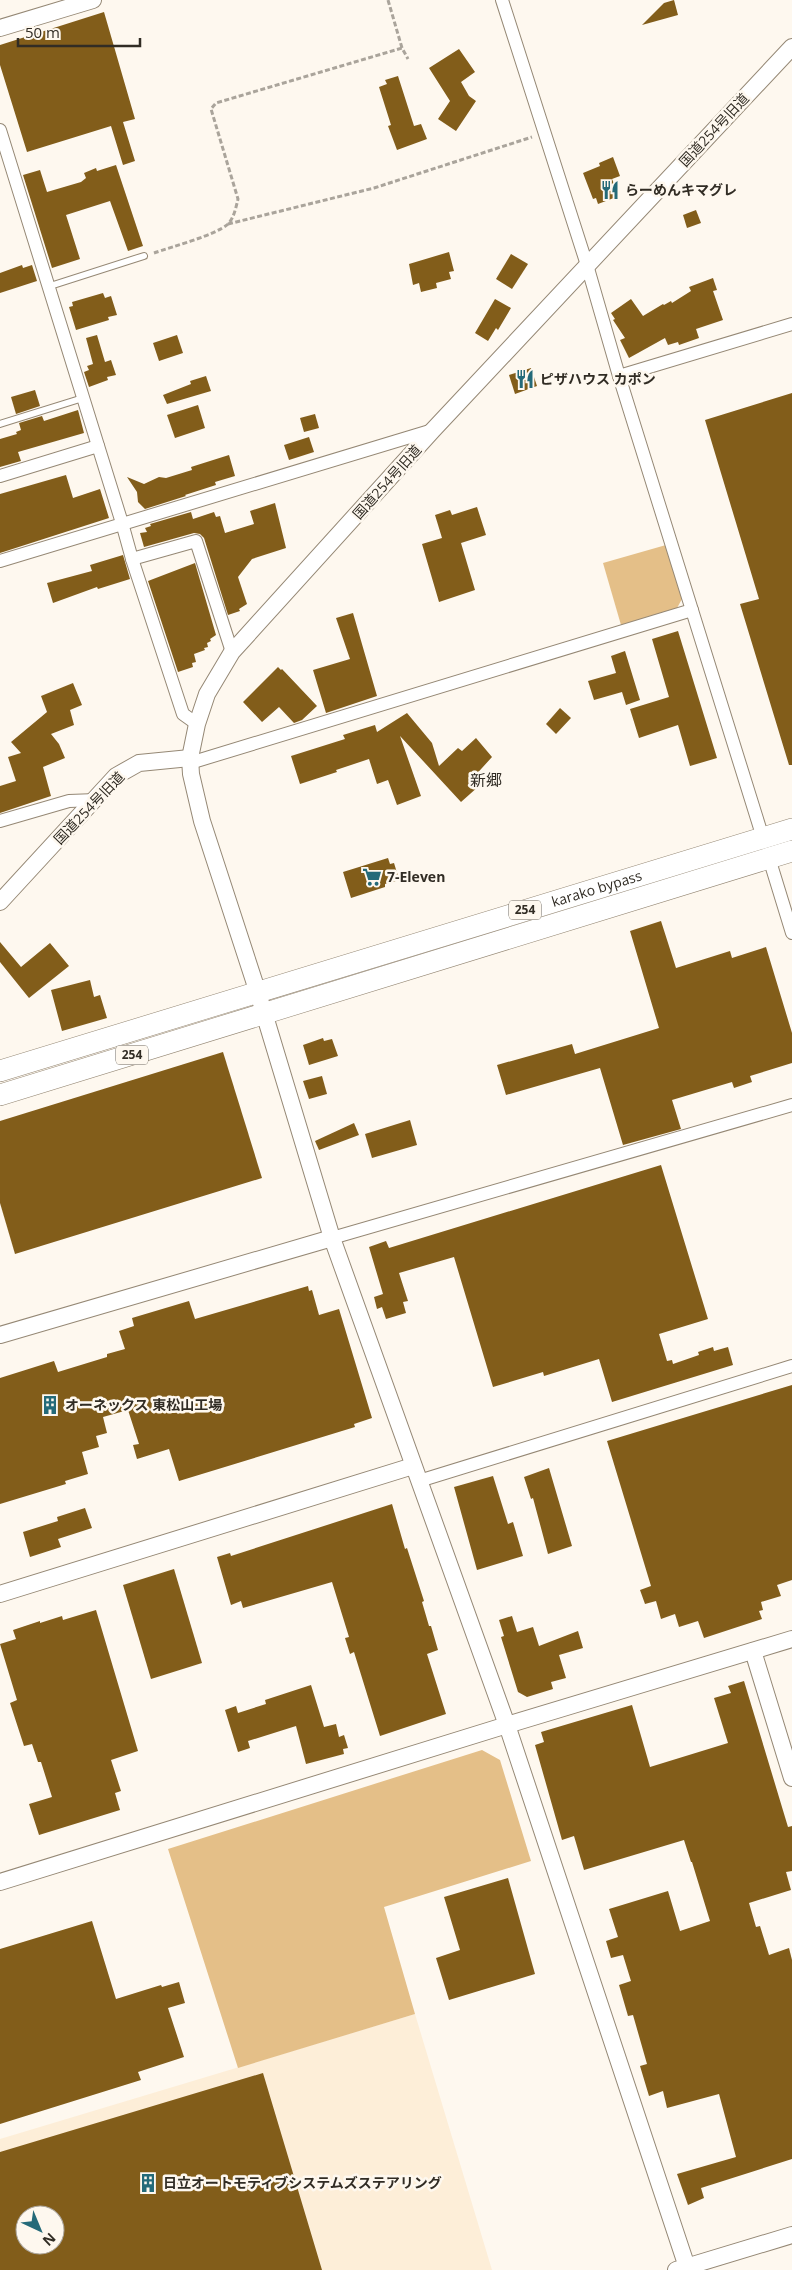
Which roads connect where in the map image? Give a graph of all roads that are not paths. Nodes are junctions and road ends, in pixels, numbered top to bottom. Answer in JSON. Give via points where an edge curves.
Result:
{"nodes":[{"id":1,"x":502,"y":0,"type":"edge"},
{"id":2,"x":83,"y":1,"type":"edge"},
{"id":3,"x":0,"y":28,"type":"edge"},
{"id":4,"x":792,"y":47,"type":"edge"},
{"id":5,"x":0,"y":130,"type":"edge"},
{"id":6,"x":144,"y":256,"type":"road end"},
{"id":7,"x":587,"y":265,"type":"junction"},
{"id":8,"x":47,"y":286,"type":"junction"},
{"id":9,"x":792,"y":324,"type":"edge"},
{"id":10,"x":619,"y":376,"type":"junction"},
{"id":11,"x":83,"y":398,"type":"junction"},
{"id":12,"x":0,"y":424,"type":"edge"},
{"id":13,"x":433,"y":430,"type":"junction"},
{"id":14,"x":98,"y":446,"type":"junction"},
{"id":15,"x":0,"y":476,"type":"edge"},
{"id":16,"x":122,"y":524,"type":"junction"},
{"id":17,"x":132,"y":560,"type":"junction"},
{"id":18,"x":0,"y":561,"type":"edge"},
{"id":19,"x":692,"y":610,"type":"junction"},
{"id":20,"x":232,"y":652,"type":"junction"},
{"id":21,"x":197,"y":724,"type":"junction"},
{"id":22,"x":190,"y":761,"type":"junction"},
{"id":23,"x":96,"y":800,"type":"junction"},
{"id":24,"x":0,"y":821,"type":"edge"},
{"id":25,"x":792,"y":829,"type":"edge"},
{"id":26,"x":763,"y":838,"type":"junction"},
{"id":27,"x":792,"y":851,"type":"edge"},
{"id":28,"x":769,"y":858,"type":"junction"},
{"id":29,"x":0,"y":902,"type":"edge"},
{"id":30,"x":792,"y":933,"type":"edge"},
{"id":31,"x":258,"y":993,"type":"junction"},
{"id":32,"x":263,"y":1015,"type":"junction"},
{"id":33,"x":0,"y":1072,"type":"edge"},
{"id":34,"x":0,"y":1096,"type":"edge"},
{"id":35,"x":792,"y":1105,"type":"edge"},
{"id":36,"x":332,"y":1238,"type":"junction"},
{"id":37,"x":0,"y":1334,"type":"edge"},
{"id":38,"x":792,"y":1366,"type":"edge"},
{"id":39,"x":416,"y":1474,"type":"junction"},
{"id":40,"x":0,"y":1594,"type":"edge"},
{"id":41,"x":792,"y":1639,"type":"edge"},
{"id":42,"x":753,"y":1651,"type":"junction"},
{"id":43,"x":507,"y":1725,"type":"junction"},
{"id":44,"x":792,"y":1778,"type":"edge"},
{"id":45,"x":0,"y":1882,"type":"edge"},
{"id":46,"x":792,"y":2235,"type":"edge"},
{"id":47,"x":684,"y":2269,"type":"edge"}],
"edges":[{"from":1,"to":7,"type":"street"},
{"from":2,"to":3,"type":"street"},
{"from":4,"to":7,"type":"street","name":"国道254号旧道"},
{"from":5,"to":8,"type":"street"},
{"from":6,"to":8,"type":"lane"},
{"from":7,"to":10,"type":"street"},
{"from":7,"to":13,"type":"street","name":"国道254号旧道"},
{"from":8,"to":11,"type":"street"},
{"from":9,"to":10,"type":"street"},
{"from":10,"to":19,"type":"street"},
{"from":11,"to":12,"type":"lane"},
{"from":11,"to":14,"type":"street"},
{"from":13,"to":16,"type":"street"},
{"from":13,"to":20,"type":"street","name":"国道254号旧道"},
{"from":14,"to":15,"type":"street"},
{"from":14,"to":16,"type":"street"},
{"from":16,"to":17,"type":"street"},
{"from":16,"to":18,"type":"street"},
{"from":17,"to":20,"type":"street","via":[[196,541]]},
{"from":17,"to":21,"type":"street","via":[[183,714]]},
{"from":19,"to":22,"type":"street"},
{"from":19,"to":26,"type":"street"},
{"from":20,"to":21,"type":"street","name":"国道254号旧道","via":[[207,694]]},
{"from":21,"to":22,"type":"street","name":"国道254号旧道"},
{"from":22,"to":23,"type":"street","name":"国道254号旧道","via":[[139,763],[116,776]]},
{"from":22,"to":31,"type":"street","via":[[202,821]]},
{"from":23,"to":24,"type":"street","via":[[69,801]]},
{"from":23,"to":29,"type":"street","name":"国道254号旧道"},
{"from":25,"to":26,"type":"highway","name":"karako bypass","number":"254"},
{"from":26,"to":31,"type":"highway","name":"karako bypass","number":"254"},
{"from":27,"to":28,"type":"highway","name":"karako bypass","number":"254"},
{"from":28,"to":30,"type":"street"},
{"from":28,"to":32,"type":"highway","name":"karako bypass","number":"254"},
{"from":31,"to":32,"type":"street"},
{"from":31,"to":33,"type":"highway","number":"254"},
{"from":32,"to":34,"type":"highway","number":"254"},
{"from":32,"to":36,"type":"street"},
{"from":35,"to":36,"type":"street"},
{"from":36,"to":37,"type":"street"},
{"from":36,"to":39,"type":"street"},
{"from":38,"to":39,"type":"street"},
{"from":39,"to":40,"type":"street"},
{"from":39,"to":43,"type":"street"},
{"from":41,"to":42,"type":"street"},
{"from":42,"to":43,"type":"street"},
{"from":42,"to":44,"type":"street"},
{"from":43,"to":45,"type":"street"},
{"from":43,"to":47,"type":"street"},
{"from":46,"to":47,"type":"street"}]}
